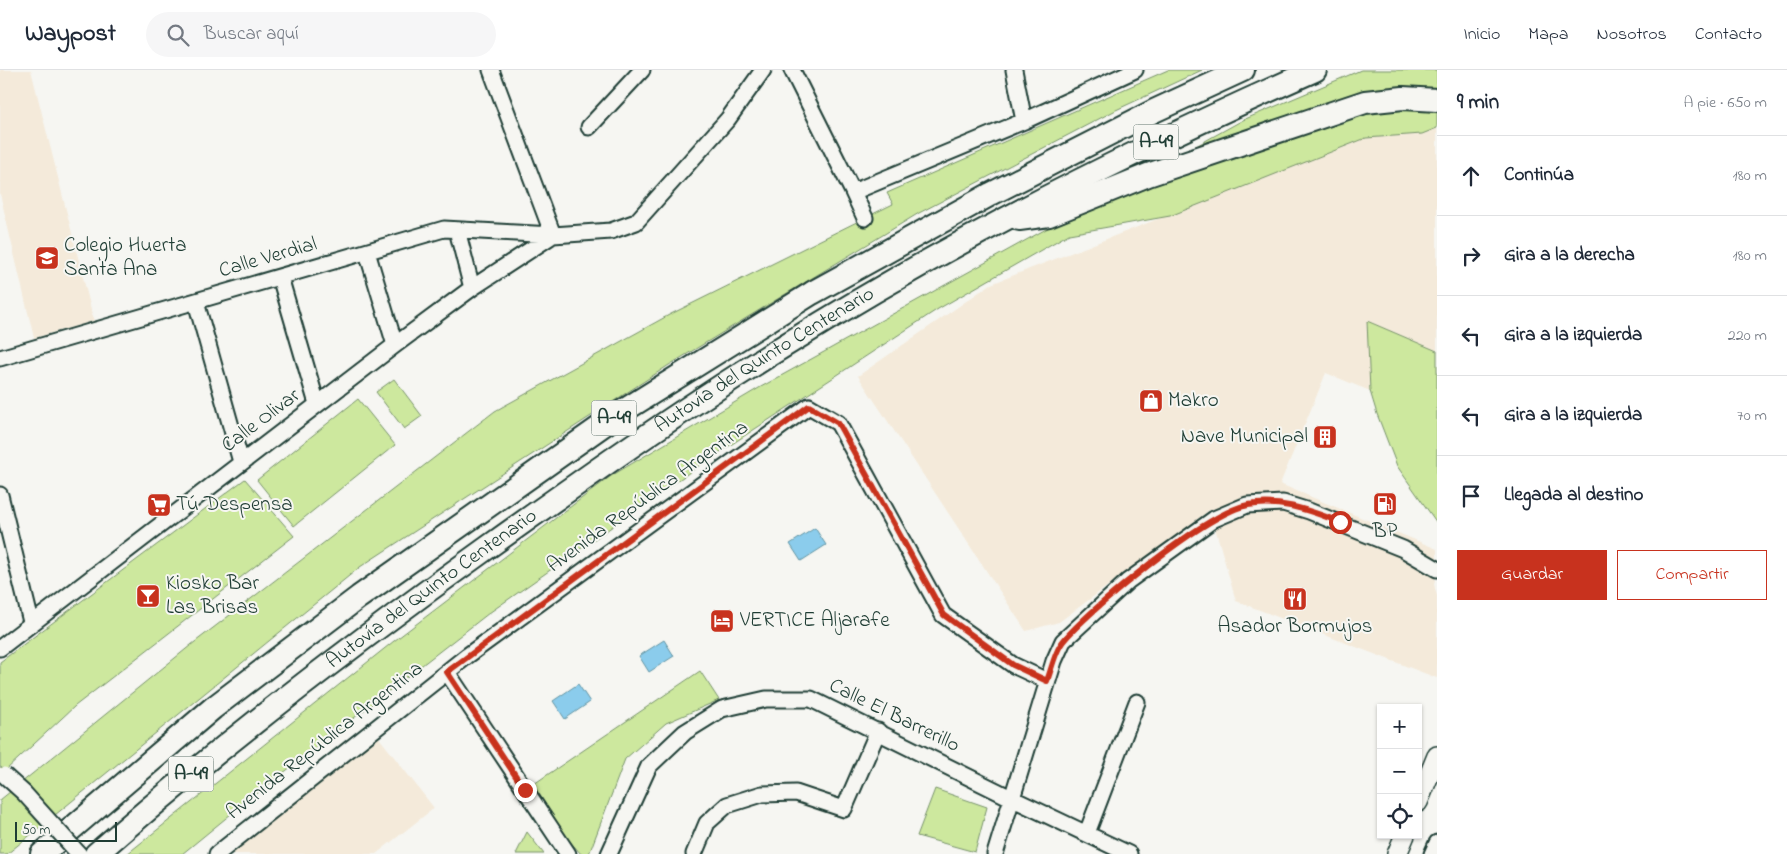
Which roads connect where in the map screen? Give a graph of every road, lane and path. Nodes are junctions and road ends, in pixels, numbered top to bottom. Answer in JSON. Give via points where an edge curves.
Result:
{"nodes":[{"id":1,"x":490,"y":70,"type":"edge"},
{"id":2,"x":642,"y":70,"type":"edge"},
{"id":3,"x":763,"y":70,"type":"edge"},
{"id":4,"x":792,"y":70,"type":"edge"},
{"id":5,"x":1014,"y":70,"type":"edge"},
{"id":6,"x":1135,"y":70,"type":"edge"},
{"id":7,"x":1243,"y":70,"type":"edge"},
{"id":8,"x":1315,"y":70,"type":"edge"},
{"id":9,"x":1437,"y":100,"type":"edge"},
{"id":10,"x":1024,"y":121,"type":"junction"},
{"id":11,"x":589,"y":127,"type":"dead end"},
{"id":12,"x":853,"y":192,"type":"junction"},
{"id":13,"x":865,"y":218,"type":"dead end"},
{"id":14,"x":1001,"y":221,"type":"junction"},
{"id":15,"x":457,"y":230,"type":"junction"},
{"id":16,"x":552,"y":235,"type":"junction"},
{"id":17,"x":367,"y":252,"type":"junction"},
{"id":18,"x":280,"y":277,"type":"junction"},
{"id":19,"x":472,"y":288,"type":"junction"},
{"id":20,"x":196,"y":302,"type":"junction"},
{"id":21,"x":394,"y":346,"type":"junction"},
{"id":22,"x":0,"y":358,"type":"edge"},
{"id":23,"x":317,"y":404,"type":"junction"},
{"id":24,"x":241,"y":462,"type":"junction"},
{"id":25,"x":0,"y":495,"type":"edge"},
{"id":26,"x":1403,"y":549,"type":"junction"},
{"id":27,"x":1437,"y":557,"type":"edge"},
{"id":28,"x":1437,"y":569,"type":"edge"},
{"id":29,"x":31,"y":622,"type":"junction"},
{"id":30,"x":0,"y":648,"type":"edge"},
{"id":31,"x":447,"y":672,"type":"junction"},
{"id":32,"x":1047,"y":681,"type":"junction"},
{"id":33,"x":1137,"y":702,"type":"dead end"},
{"id":34,"x":878,"y":731,"type":"junction"},
{"id":35,"x":1437,"y":756,"type":"edge"},
{"id":36,"x":2,"y":774,"type":"edge"},
{"id":37,"x":1421,"y":794,"type":"edge"},
{"id":38,"x":1011,"y":798,"type":"junction"},
{"id":39,"x":1087,"y":833,"type":"junction"},
{"id":40,"x":1403,"y":839,"type":"edge"},
{"id":41,"x":1437,"y":843,"type":"edge"},
{"id":42,"x":1103,"y":848,"type":"edge"},
{"id":43,"x":42,"y":854,"type":"edge"},
{"id":44,"x":79,"y":854,"type":"edge"},
{"id":45,"x":96,"y":854,"type":"edge"},
{"id":46,"x":216,"y":854,"type":"edge"},
{"id":47,"x":568,"y":854,"type":"edge"},
{"id":48,"x":609,"y":854,"type":"edge"},
{"id":49,"x":694,"y":854,"type":"edge"},
{"id":50,"x":995,"y":854,"type":"edge"},
{"id":51,"x":1129,"y":854,"type":"edge"},
{"id":52,"x":1397,"y":854,"type":"edge"},
{"id":53,"x":1432,"y":854,"type":"edge"}],
"edges":[{"from":1,"to":16,"type":"street"},
{"from":2,"to":11,"type":"street"},
{"from":3,"to":16,"type":"street","name":"Calle Verdial","via":[[728,119],[636,222],[611,231]]},
{"from":4,"to":12,"type":"street"},
{"from":5,"to":10,"type":"street"},
{"from":6,"to":10,"type":"street"},
{"from":7,"to":43,"type":"highway","name":"Autovía del Quinto Centenario","number":"A-49","via":[[1154,110],[991,194],[812,293],[623,411],[359,597],[213,708]]},
{"from":8,"to":14,"type":"highway","name":"Autovía del Quinto Centenario","number":"A-49","via":[[1195,123]]},
{"from":9,"to":14,"type":"highway","via":[[1403,98],[1365,102],[1148,175],[1049,215]]},
{"from":10,"to":12,"type":"street"},
{"from":12,"to":13,"type":"street"},
{"from":14,"to":45,"type":"highway","name":"Autovía del Quinto Centenario","number":"A-49","via":[[785,345],[636,441],[388,619],[288,696]]},
{"from":15,"to":16,"type":"street","name":"Calle Verdial"},
{"from":15,"to":17,"type":"street","name":"Calle Verdial","via":[[444,229]]},
{"from":15,"to":19,"type":"street"},
{"from":16,"to":19,"type":"street","name":"Calle Olivar"},
{"from":17,"to":18,"type":"street","name":"Calle Verdial"},
{"from":17,"to":21,"type":"street"},
{"from":18,"to":20,"type":"street","name":"Calle Verdial"},
{"from":18,"to":23,"type":"street"},
{"from":19,"to":21,"type":"street","name":"Calle Olivar"},
{"from":20,"to":22,"type":"street","name":"Calle Verdial"},
{"from":20,"to":24,"type":"street"},
{"from":21,"to":23,"type":"street","name":"Calle Olivar"},
{"from":23,"to":24,"type":"street","name":"Calle Olivar"},
{"from":24,"to":29,"type":"street","name":"Calle Olivar"},
{"from":25,"to":29,"type":"street"},
{"from":26,"to":27,"type":"street"},
{"from":26,"to":28,"type":"street"},
{"from":26,"to":32,"type":"street","via":[[1340,522],[1283,503],[1247,506],[1214,520],[1128,581],[1064,641]]},
{"from":29,"to":30,"type":"street","name":"Calle Olivar"},
{"from":31,"to":32,"type":"street","name":"Avenida República Argentina","via":[[809,406],[838,423],[944,615],[1013,665]]},
{"from":31,"to":46,"type":"street","name":"Avenida República Argentina"},
{"from":31,"to":47,"type":"street"},
{"from":32,"to":38,"type":"street"},
{"from":33,"to":39,"type":"street"},
{"from":34,"to":38,"type":"street","name":"Calle El Barrerillo"},
{"from":34,"to":48,"type":"street","name":"Calle El Barrerillo","via":[[812,698],[766,699],[722,709],[685,732],[649,766]]},
{"from":34,"to":49,"type":"street","via":[[844,809],[796,792],[762,794],[727,804],[707,823]]},
{"from":35,"to":37,"type":"main road"},
{"from":36,"to":44,"type":"street","bridge":true,"via":[[24,793]]},
{"from":38,"to":39,"type":"street","name":"Calle El Barrerillo"},
{"from":38,"to":50,"type":"street"},
{"from":39,"to":42,"type":"street","name":"Calle El Barrerillo"},
{"from":40,"to":52,"type":"main road"},
{"from":41,"to":53,"type":"street"},
{"from":42,"to":51,"type":"street","name":"Calle El Barrerillo"}]}
